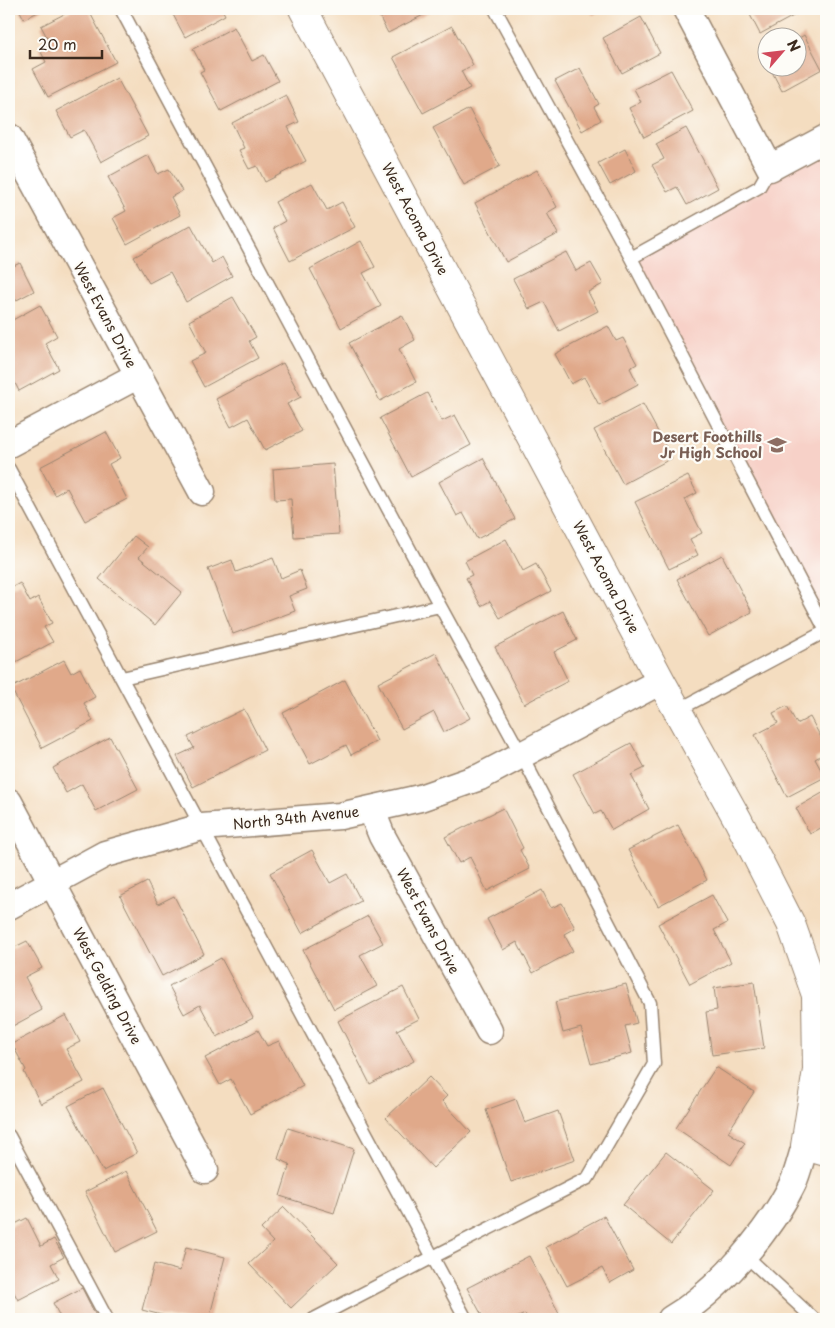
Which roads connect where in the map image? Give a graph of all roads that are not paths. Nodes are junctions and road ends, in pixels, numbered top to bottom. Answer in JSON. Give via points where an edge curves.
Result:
{"nodes":[{"id":1,"x":121,"y":9,"type":"edge"},
{"id":2,"x":303,"y":9,"type":"edge"},
{"id":3,"x":494,"y":9,"type":"edge"},
{"id":4,"x":686,"y":9,"type":"edge"},
{"id":5,"x":9,"y":136,"type":"edge"},
{"id":6,"x":826,"y":138,"type":"edge"},
{"id":7,"x":770,"y":168,"type":"junction"},
{"id":8,"x":631,"y":258,"type":"junction"},
{"id":9,"x":137,"y":376,"type":"junction"},
{"id":10,"x":9,"y":444,"type":"edge"},
{"id":11,"x":9,"y":469,"type":"edge"},
{"id":12,"x":202,"y":492,"type":"dead end"},
{"id":13,"x":440,"y":606,"type":"junction"},
{"id":14,"x":826,"y":631,"type":"edge"},
{"id":15,"x":122,"y":678,"type":"junction"},
{"id":16,"x":661,"y":681,"type":"junction"},
{"id":17,"x":678,"y":710,"type":"junction"},
{"id":18,"x":522,"y":756,"type":"junction"},
{"id":19,"x":9,"y":802,"type":"edge"},
{"id":20,"x":371,"y":809,"type":"junction"},
{"id":21,"x":202,"y":827,"type":"junction"},
{"id":22,"x":52,"y":883,"type":"junction"},
{"id":23,"x":9,"y":906,"type":"edge"},
{"id":24,"x":489,"y":1031,"type":"dead end"},
{"id":25,"x":9,"y":1136,"type":"edge"},
{"id":26,"x":815,"y":1149,"type":"edge"},
{"id":27,"x":205,"y":1170,"type":"dead end"},
{"id":28,"x":744,"y":1254,"type":"junction"},
{"id":29,"x":433,"y":1256,"type":"junction"},
{"id":30,"x":107,"y":1319,"type":"edge"},
{"id":31,"x":314,"y":1319,"type":"edge"},
{"id":32,"x":466,"y":1319,"type":"edge"},
{"id":33,"x":671,"y":1319,"type":"edge"},
{"id":34,"x":814,"y":1319,"type":"edge"}],
"edges":[{"from":1,"to":13,"type":"lane"},
{"from":2,"to":16,"type":"street","name":"West Acoma Drive"},
{"from":3,"to":8,"type":"lane"},
{"from":4,"to":7,"type":"street"},
{"from":5,"to":9,"type":"street","name":"West Evans Drive"},
{"from":6,"to":7,"type":"street"},
{"from":7,"to":8,"type":"lane","via":[[760,187]]},
{"from":8,"to":14,"type":"lane"},
{"from":9,"to":10,"type":"street"},
{"from":9,"to":12,"type":"street","name":"West Evans Drive"},
{"from":11,"to":15,"type":"lane"},
{"from":13,"to":15,"type":"lane"},
{"from":13,"to":18,"type":"lane"},
{"from":14,"to":17,"type":"lane"},
{"from":15,"to":21,"type":"lane"},
{"from":16,"to":17,"type":"street","name":"West Acoma Drive"},
{"from":16,"to":18,"type":"street","name":"North 34th Avenue"},
{"from":17,"to":26,"type":"street","name":"West Acoma Drive","via":[[791,924],[816,995]]},
{"from":18,"to":20,"type":"street","name":"North 34th Avenue","via":[[480,777],[420,798]]},
{"from":18,"to":29,"type":"lane","via":[[650,1003],[654,1064],[588,1178]]},
{"from":19,"to":22,"type":"street","name":"West Gelding Drive"},
{"from":20,"to":21,"type":"street","name":"North 34th Avenue","via":[[340,816]]},
{"from":20,"to":24,"type":"street","name":"West Evans Drive","via":[[382,836]]},
{"from":21,"to":22,"type":"street","name":"North 34th Avenue","via":[[105,854]]},
{"from":21,"to":29,"type":"lane"},
{"from":22,"to":23,"type":"street","name":"North 34th Avenue"},
{"from":22,"to":27,"type":"street","name":"West Gelding Drive"},
{"from":25,"to":30,"type":"lane"},
{"from":26,"to":28,"type":"street","via":[[771,1220]]},
{"from":28,"to":33,"type":"street","via":[[686,1311]]},
{"from":28,"to":34,"type":"lane"},
{"from":29,"to":31,"type":"lane"},
{"from":29,"to":32,"type":"lane"}]}
